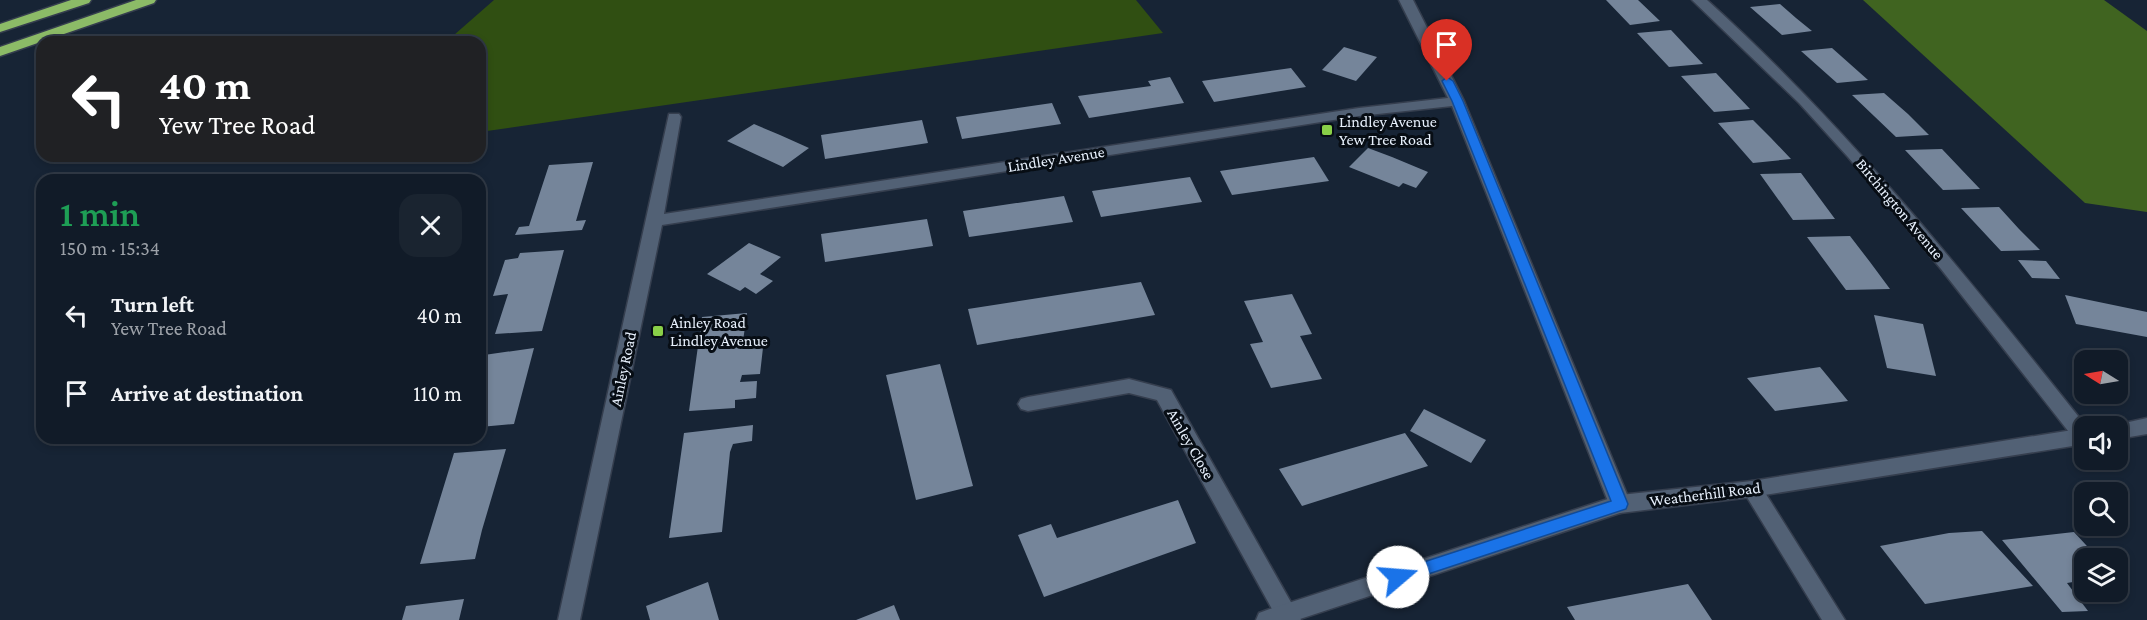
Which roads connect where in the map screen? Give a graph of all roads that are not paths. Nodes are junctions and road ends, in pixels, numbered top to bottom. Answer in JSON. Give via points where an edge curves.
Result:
{"nodes":[{"id":1,"x":84,"y":0,"type":"edge"},
{"id":2,"x":149,"y":0,"type":"edge"},
{"id":3,"x":1406,"y":0,"type":"edge"},
{"id":4,"x":1699,"y":0,"type":"edge"},
{"id":5,"x":0,"y":28,"type":"edge"},
{"id":6,"x":46,"y":36,"type":"edge"},
{"id":7,"x":36,"y":39,"type":"edge"},
{"id":8,"x":0,"y":52,"type":"edge"},
{"id":9,"x":1457,"y":101,"type":"junction"},
{"id":10,"x":674,"y":117,"type":"dead end"},
{"id":11,"x":655,"y":221,"type":"junction"},
{"id":12,"x":1028,"y":404,"type":"dead end"},
{"id":13,"x":2074,"y":423,"type":"edge"},
{"id":14,"x":2147,"y":426,"type":"edge"},
{"id":15,"x":2128,"y":429,"type":"edge"},
{"id":16,"x":2074,"y":438,"type":"edge"},
{"id":17,"x":1752,"y":489,"type":"junction"},
{"id":18,"x":1620,"y":504,"type":"junction"},
{"id":19,"x":1281,"y":618,"type":"edge"},
{"id":20,"x":569,"y":620,"type":"edge"},
{"id":21,"x":1834,"y":620,"type":"edge"}],
"edges":[{"from":1,"to":5,"type":"highway"},
{"from":2,"to":6,"type":"highway"},
{"from":3,"to":9,"type":"street"},
{"from":4,"to":13,"type":"street","name":"Birchington Avenue","via":[[1838,135]]},
{"from":7,"to":8,"type":"highway"},
{"from":9,"to":11,"type":"street","name":"Lindley Avenue","via":[[1359,112]]},
{"from":9,"to":18,"type":"street"},
{"from":10,"to":11,"type":"street","name":"Ainley Road"},
{"from":11,"to":20,"type":"street","name":"Ainley Road"},
{"from":12,"to":19,"type":"street","name":"Ainley Close","via":[[1129,386],[1164,395]]},
{"from":14,"to":15,"type":"street"},
{"from":16,"to":17,"type":"street","name":"Weatherhill Road"},
{"from":17,"to":18,"type":"street","name":"Weatherhill Road"},
{"from":17,"to":21,"type":"street"},
{"from":18,"to":19,"type":"street","name":"Weatherhill Road"}]}
